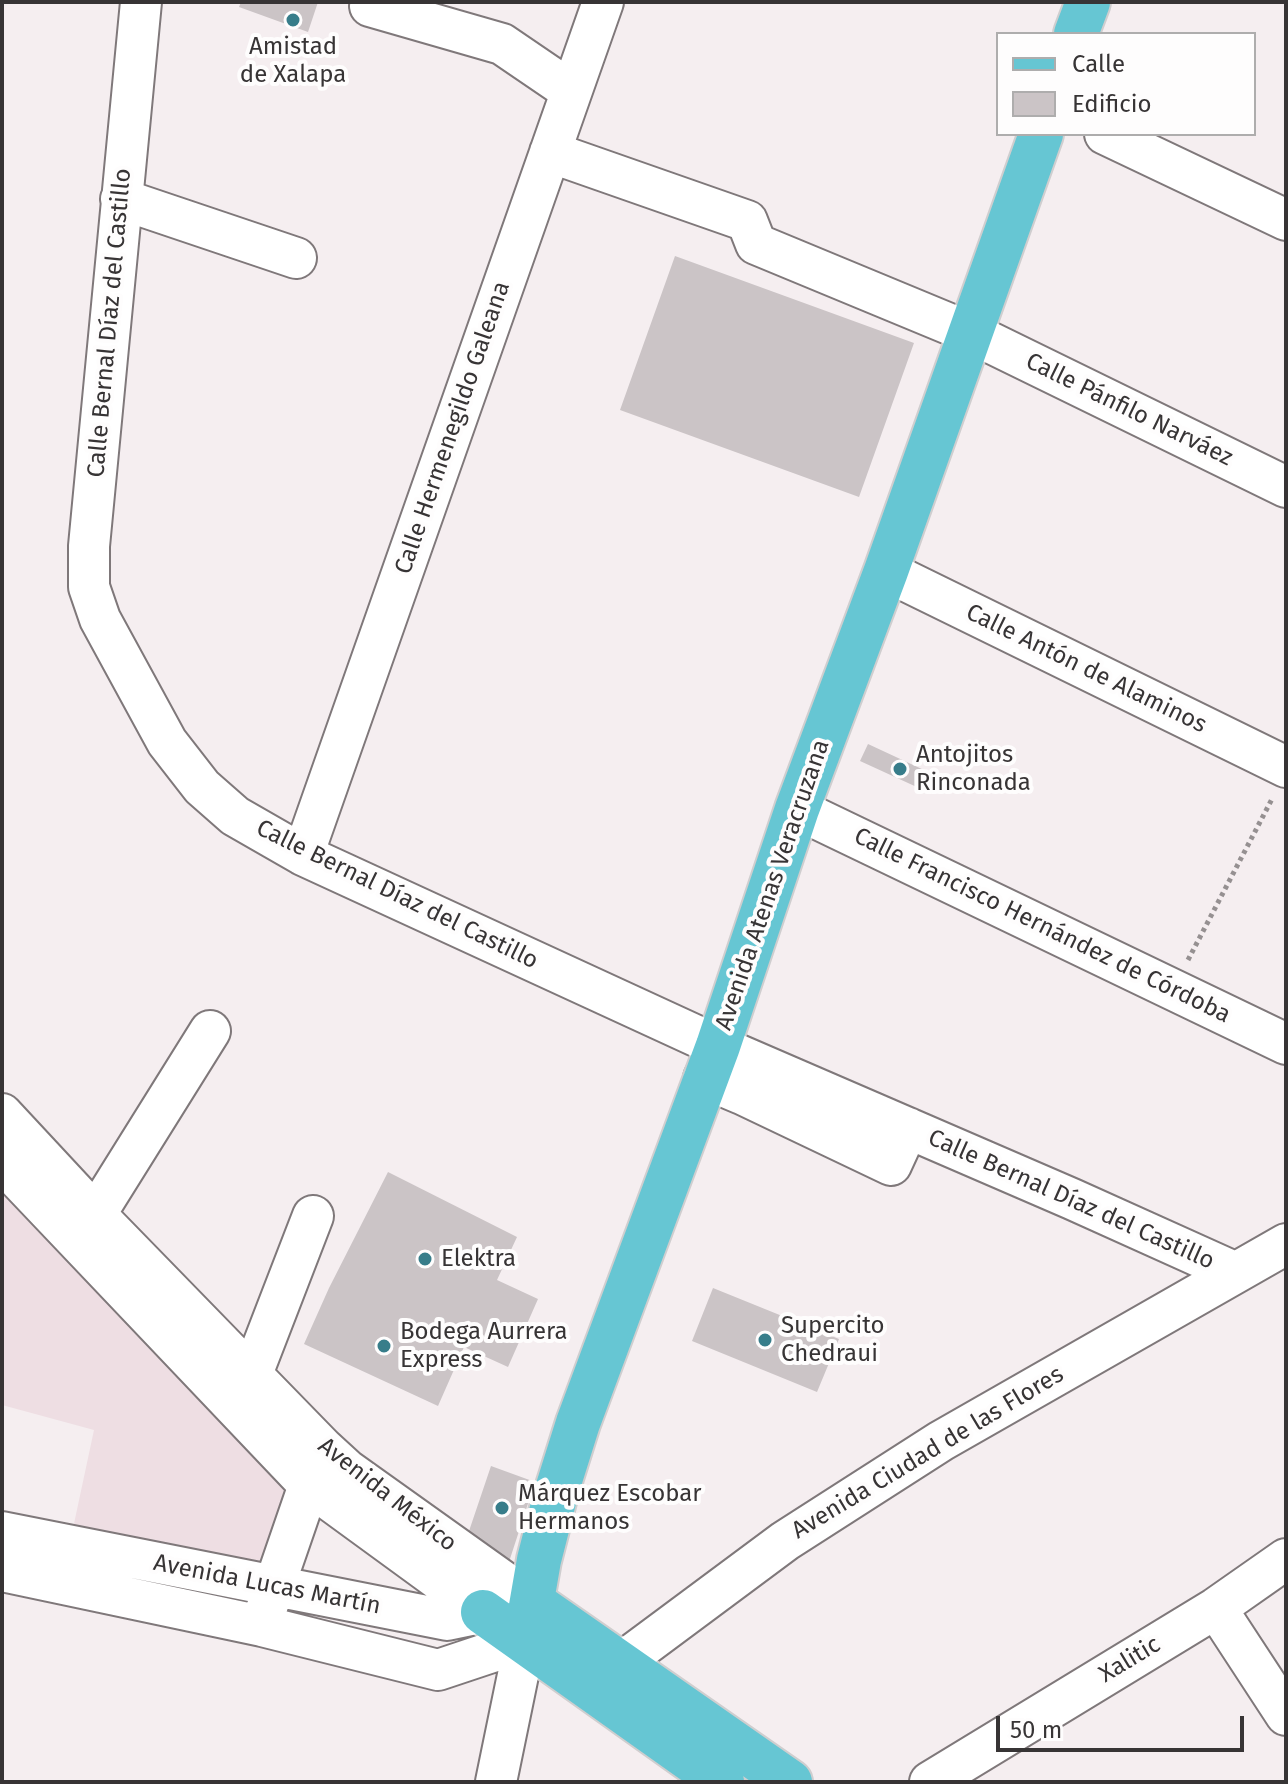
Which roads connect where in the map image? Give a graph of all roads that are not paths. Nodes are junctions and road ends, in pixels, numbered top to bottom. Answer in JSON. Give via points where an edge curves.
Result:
{"nodes":[{"id":1,"x":141,"y":2,"type":"edge"},
{"id":2,"x":603,"y":2,"type":"edge"},
{"id":3,"x":1088,"y":2,"type":"edge"},
{"id":4,"x":370,"y":6,"type":"dead end"},
{"id":5,"x":1077,"y":32,"type":"edge"},
{"id":6,"x":571,"y":91,"type":"junction"},
{"id":7,"x":1040,"y":136,"type":"edge"},
{"id":8,"x":1109,"y":136,"type":"edge"},
{"id":9,"x":550,"y":152,"type":"junction"},
{"id":10,"x":121,"y":199,"type":"junction"},
{"id":11,"x":1286,"y":220,"type":"edge"},
{"id":12,"x":296,"y":258,"type":"dead end"},
{"id":13,"x":971,"y":333,"type":"junction"},
{"id":14,"x":1286,"y":487,"type":"edge"},
{"id":15,"x":886,"y":571,"type":"junction"},
{"id":16,"x":1282,"y":777,"type":"edge"},
{"id":17,"x":797,"y":809,"type":"junction"},
{"id":18,"x":303,"y":855,"type":"junction"},
{"id":19,"x":210,"y":1031,"type":"dead end"},
{"id":20,"x":1286,"y":1044,"type":"edge"},
{"id":21,"x":711,"y":1062,"type":"junction"},
{"id":22,"x":2,"y":1114,"type":"edge"},
{"id":23,"x":2,"y":1162,"type":"edge"},
{"id":24,"x":313,"y":1216,"type":"dead end"},
{"id":25,"x":86,"y":1228,"type":"junction"},
{"id":26,"x":1286,"y":1244,"type":"edge"},
{"id":27,"x":1234,"y":1272,"type":"junction"},
{"id":28,"x":252,"y":1374,"type":"junction"},
{"id":29,"x":309,"y":1485,"type":"junction"},
{"id":30,"x":2,"y":1532,"type":"edge"},
{"id":31,"x":1286,"y":1559,"type":"edge"},
{"id":32,"x":2,"y":1571,"type":"edge"},
{"id":33,"x":273,"y":1587,"type":"junction"},
{"id":34,"x":1216,"y":1608,"type":"junction"},
{"id":35,"x":483,"y":1612,"type":"junction"},
{"id":36,"x":528,"y":1622,"type":"junction"},
{"id":37,"x":262,"y":1626,"type":"junction"},
{"id":38,"x":602,"y":1676,"type":"junction"},
{"id":39,"x":1286,"y":1715,"type":"edge"},
{"id":40,"x":496,"y":1782,"type":"edge"},
{"id":41,"x":722,"y":1782,"type":"edge"},
{"id":42,"x":790,"y":1782,"type":"edge"},
{"id":43,"x":930,"y":1782,"type":"edge"}],
"edges":[{"from":1,"to":10,"type":"street","name":"Calle Bernal Díaz del Castillo"},
{"from":2,"to":6,"type":"street","name":"Calle Hermenegildo Galeana"},
{"from":3,"to":5,"type":"main road"},
{"from":4,"to":6,"type":"street","via":[[502,44]]},
{"from":6,"to":9,"type":"street","name":"Calle Hermenegildo Galeana"},
{"from":7,"to":13,"type":"main road","name":"Avenida Atenas Veracruzana"},
{"from":8,"to":11,"type":"street"},
{"from":9,"to":13,"type":"street","name":"Calle Pánfilo Narváez","via":[[747,221],[756,244]]},
{"from":9,"to":18,"type":"street","name":"Calle Hermenegildo Galeana"},
{"from":10,"to":12,"type":"street"},
{"from":10,"to":18,"type":"street","name":"Calle Bernal Díaz del Castillo","via":[[89,587],[100,619],[167,742],[202,787],[235,816]]},
{"from":13,"to":14,"type":"street","name":"Calle Pánfilo Narváez"},
{"from":13,"to":15,"type":"main road","name":"Avenida Atenas Veracruzana"},
{"from":15,"to":16,"type":"street","name":"Calle Antón de Alaminos"},
{"from":15,"to":17,"type":"main road","name":"Avenida Atenas Veracruzana"},
{"from":17,"to":20,"type":"street","name":"Calle Francisco Hernández de Córdoba"},
{"from":17,"to":21,"type":"main road","name":"Avenida Atenas Veracruzana"},
{"from":18,"to":21,"type":"street","name":"Calle Bernal Díaz del Castillo"},
{"from":19,"to":25,"type":"street"},
{"from":21,"to":27,"type":"street","name":"Calle Bernal Díaz del Castillo","via":[[742,1094],[891,1165],[908,1128]]},
{"from":21,"to":36,"type":"main road","name":"Avenida Atenas Veracruzana","via":[[578,1423],[556,1493]]},
{"from":22,"to":25,"type":"street","name":"Avenida México"},
{"from":23,"to":25,"type":"street","name":"Avenida México"},
{"from":24,"to":28,"type":"street"},
{"from":25,"to":28,"type":"street","name":"Avenida México"},
{"from":25,"to":29,"type":"street","name":"Avenida México"},
{"from":26,"to":27,"type":"street","name":"Avenida Ciudad de las Flores"},
{"from":27,"to":38,"type":"street","name":"Avenida Ciudad de las Flores","via":[[928,1449],[785,1541]]},
{"from":28,"to":36,"type":"street","name":"Avenida México","via":[[347,1470]]},
{"from":29,"to":33,"type":"street"},
{"from":29,"to":35,"type":"street","name":"Avenida México"},
{"from":30,"to":33,"type":"street","name":"Avenida Lucas Martín"},
{"from":31,"to":34,"type":"street","name":"Xalitic"},
{"from":32,"to":37,"type":"street","name":"Avenida Lucas Martín"},
{"from":33,"to":35,"type":"street","name":"Avenida Lucas Martín","via":[[447,1620]]},
{"from":33,"to":37,"type":"street"},
{"from":34,"to":39,"type":"street"},
{"from":34,"to":43,"type":"street","name":"Xalitic"},
{"from":35,"to":36,"type":"main road","name":"Avenida México"},
{"from":36,"to":37,"type":"street","name":"Avenida Lucas Martín","via":[[438,1670]]},
{"from":36,"to":38,"type":"main road","name":"Avenida México"},
{"from":36,"to":40,"type":"street"},
{"from":38,"to":41,"type":"main road","name":"Avenida México"},
{"from":38,"to":42,"type":"main road","name":"Avenida México"}]}
